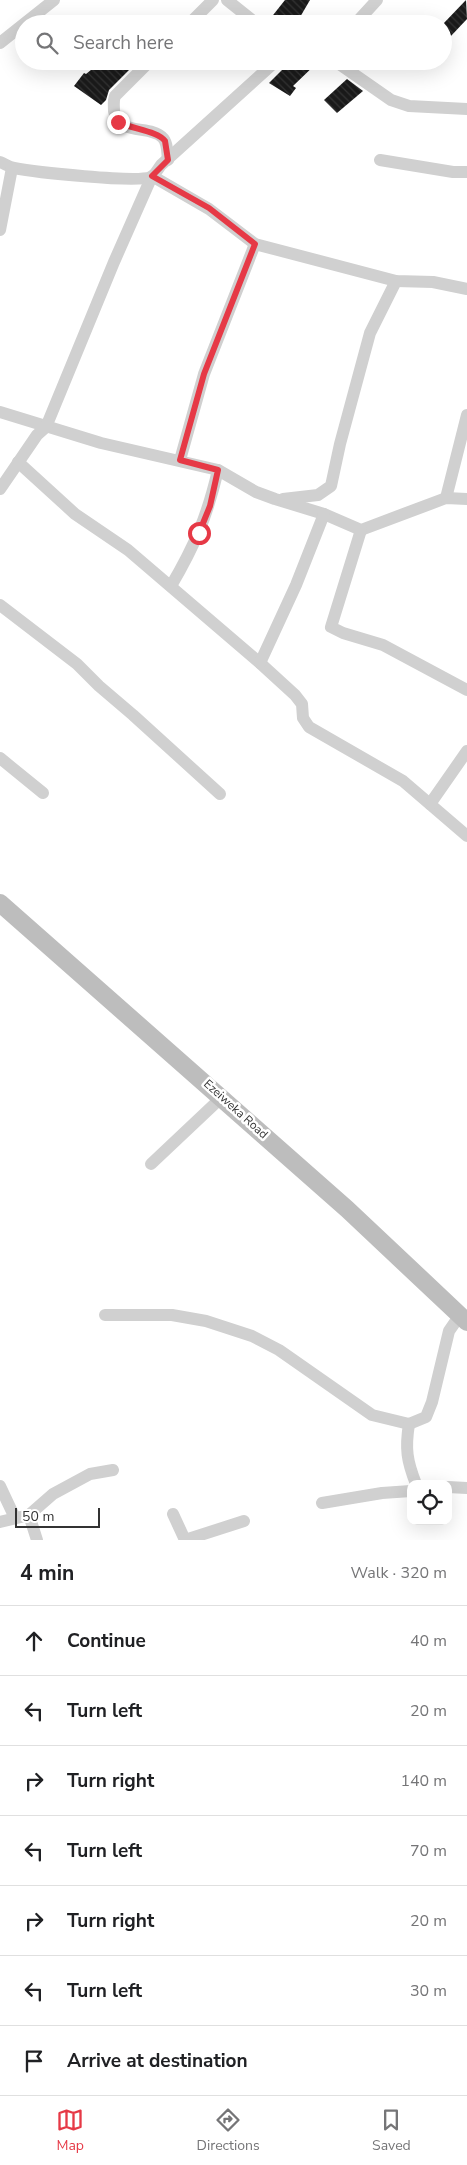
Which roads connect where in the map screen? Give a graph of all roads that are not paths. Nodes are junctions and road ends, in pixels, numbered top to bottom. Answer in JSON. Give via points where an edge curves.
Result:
{"nodes":[{"id":1,"x":54,"y":0,"type":"edge"},
{"id":2,"x":213,"y":0,"type":"edge"},
{"id":3,"x":226,"y":0,"type":"edge"},
{"id":4,"x":377,"y":0,"type":"edge"},
{"id":5,"x":35,"y":15,"type":"edge"},
{"id":6,"x":198,"y":15,"type":"edge"},
{"id":7,"x":245,"y":15,"type":"edge"},
{"id":8,"x":363,"y":15,"type":"edge"},
{"id":9,"x":15,"y":31,"type":"edge"},
{"id":10,"x":0,"y":43,"type":"edge"},
{"id":11,"x":141,"y":70,"type":"edge"},
{"id":12,"x":266,"y":70,"type":"edge"},
{"id":13,"x":349,"y":70,"type":"edge"},
{"id":14,"x":467,"y":109,"type":"edge"},
{"id":15,"x":168,"y":160,"type":"junction"},
{"id":16,"x":380,"y":160,"type":"dead end"},
{"id":17,"x":0,"y":162,"type":"edge"},
{"id":18,"x":12,"y":168,"type":"junction"},
{"id":19,"x":467,"y":172,"type":"edge"},
{"id":20,"x":152,"y":176,"type":"junction"},
{"id":21,"x":0,"y":230,"type":"edge"},
{"id":22,"x":255,"y":244,"type":"junction"},
{"id":23,"x":396,"y":281,"type":"junction"},
{"id":24,"x":467,"y":289,"type":"edge"},
{"id":25,"x":0,"y":412,"type":"edge"},
{"id":26,"x":467,"y":415,"type":"edge"},
{"id":27,"x":46,"y":427,"type":"junction"},
{"id":28,"x":180,"y":460,"type":"junction"},
{"id":29,"x":18,"y":462,"type":"junction"},
{"id":30,"x":218,"y":470,"type":"junction"},
{"id":31,"x":0,"y":489,"type":"edge"},
{"id":32,"x":446,"y":498,"type":"junction"},
{"id":33,"x":275,"y":499,"type":"junction"},
{"id":34,"x":467,"y":499,"type":"edge"},
{"id":35,"x":324,"y":514,"type":"junction"},
{"id":36,"x":361,"y":530,"type":"junction"},
{"id":37,"x":171,"y":586,"type":"junction"},
{"id":38,"x":0,"y":605,"type":"edge"},
{"id":39,"x":260,"y":663,"type":"junction"},
{"id":40,"x":467,"y":690,"type":"edge"},
{"id":41,"x":467,"y":751,"type":"edge"},
{"id":42,"x":0,"y":758,"type":"edge"},
{"id":43,"x":44,"y":793,"type":"dead end"},
{"id":44,"x":220,"y":794,"type":"dead end"},
{"id":45,"x":430,"y":804,"type":"junction"},
{"id":46,"x":467,"y":836,"type":"edge"},
{"id":47,"x":0,"y":903,"type":"edge"},
{"id":48,"x":222,"y":1097,"type":"junction"},
{"id":49,"x":151,"y":1164,"type":"dead end"},
{"id":50,"x":105,"y":1315,"type":"dead end"},
{"id":51,"x":463,"y":1318,"type":"edge"},
{"id":52,"x":409,"y":1424,"type":"junction"},
{"id":53,"x":113,"y":1470,"type":"dead end"},
{"id":54,"x":414,"y":1480,"type":"edge"},
{"id":55,"x":0,"y":1486,"type":"edge"},
{"id":56,"x":452,"y":1487,"type":"edge"},
{"id":57,"x":467,"y":1488,"type":"edge"},
{"id":58,"x":407,"y":1491,"type":"edge"},
{"id":59,"x":322,"y":1503,"type":"dead end"},
{"id":60,"x":173,"y":1514,"type":"dead end"},
{"id":61,"x":28,"y":1515,"type":"junction"},
{"id":62,"x":15,"y":1518,"type":"junction"},
{"id":63,"x":244,"y":1521,"type":"dead end"},
{"id":64,"x":0,"y":1522,"type":"edge"},
{"id":65,"x":37,"y":1540,"type":"edge"},
{"id":66,"x":185,"y":1540,"type":"edge"}],
"edges":[{"from":1,"to":5,"type":"street"},
{"from":2,"to":6,"type":"street"},
{"from":3,"to":7,"type":"street"},
{"from":4,"to":8,"type":"street"},
{"from":9,"to":10,"type":"street"},
{"from":11,"to":15,"type":"street","via":[[115,96],[115,116],[118,122],[128,127],[162,136]]},
{"from":12,"to":15,"type":"street"},
{"from":13,"to":14,"type":"street","via":[[392,100],[409,106]]},
{"from":15,"to":20,"type":"street"},
{"from":16,"to":19,"type":"street"},
{"from":17,"to":18,"type":"street"},
{"from":18,"to":20,"type":"street","via":[[123,179]]},
{"from":18,"to":21,"type":"street"},
{"from":20,"to":22,"type":"street","via":[[209,208]]},
{"from":20,"to":27,"type":"street"},
{"from":22,"to":23,"type":"street"},
{"from":22,"to":28,"type":"street","via":[[204,374]]},
{"from":23,"to":24,"type":"street","via":[[433,282]]},
{"from":23,"to":33,"type":"street","via":[[370,333],[331,486],[318,495]]},
{"from":25,"to":27,"type":"street"},
{"from":26,"to":32,"type":"street"},
{"from":27,"to":28,"type":"street"},
{"from":27,"to":29,"type":"street"},
{"from":28,"to":30,"type":"street"},
{"from":29,"to":31,"type":"street"},
{"from":29,"to":37,"type":"street","via":[[75,514],[128,550]]},
{"from":30,"to":33,"type":"street"},
{"from":30,"to":37,"type":"street","via":[[210,506]]},
{"from":32,"to":34,"type":"street"},
{"from":32,"to":36,"type":"street"},
{"from":33,"to":35,"type":"street"},
{"from":35,"to":36,"type":"street"},
{"from":35,"to":39,"type":"street"},
{"from":36,"to":40,"type":"street","via":[[331,627],[384,646]]},
{"from":37,"to":39,"type":"street"},
{"from":38,"to":44,"type":"street","via":[[77,664]]},
{"from":39,"to":45,"type":"street","via":[[302,704],[303,718],[309,727],[385,770]]},
{"from":41,"to":45,"type":"street"},
{"from":42,"to":43,"type":"street"},
{"from":45,"to":46,"type":"street"},
{"from":47,"to":48,"type":"main road","name":"Ezeiweka Road"},
{"from":48,"to":49,"type":"street"},
{"from":48,"to":51,"type":"main road","name":"Ezeiweka Road"},
{"from":50,"to":52,"type":"street","via":[[172,1315],[206,1321],[252,1336],[279,1350],[372,1415]]},
{"from":51,"to":52,"type":"street","via":[[449,1332],[426,1417]]},
{"from":52,"to":54,"type":"street","via":[[406,1445]]},
{"from":53,"to":61,"type":"street","via":[[90,1474],[61,1490]]},
{"from":55,"to":62,"type":"street"},
{"from":56,"to":57,"type":"street"},
{"from":58,"to":59,"type":"street"},
{"from":60,"to":66,"type":"street"},
{"from":61,"to":62,"type":"street"},
{"from":61,"to":65,"type":"street"},
{"from":62,"to":64,"type":"street"},
{"from":63,"to":66,"type":"street"}]}
